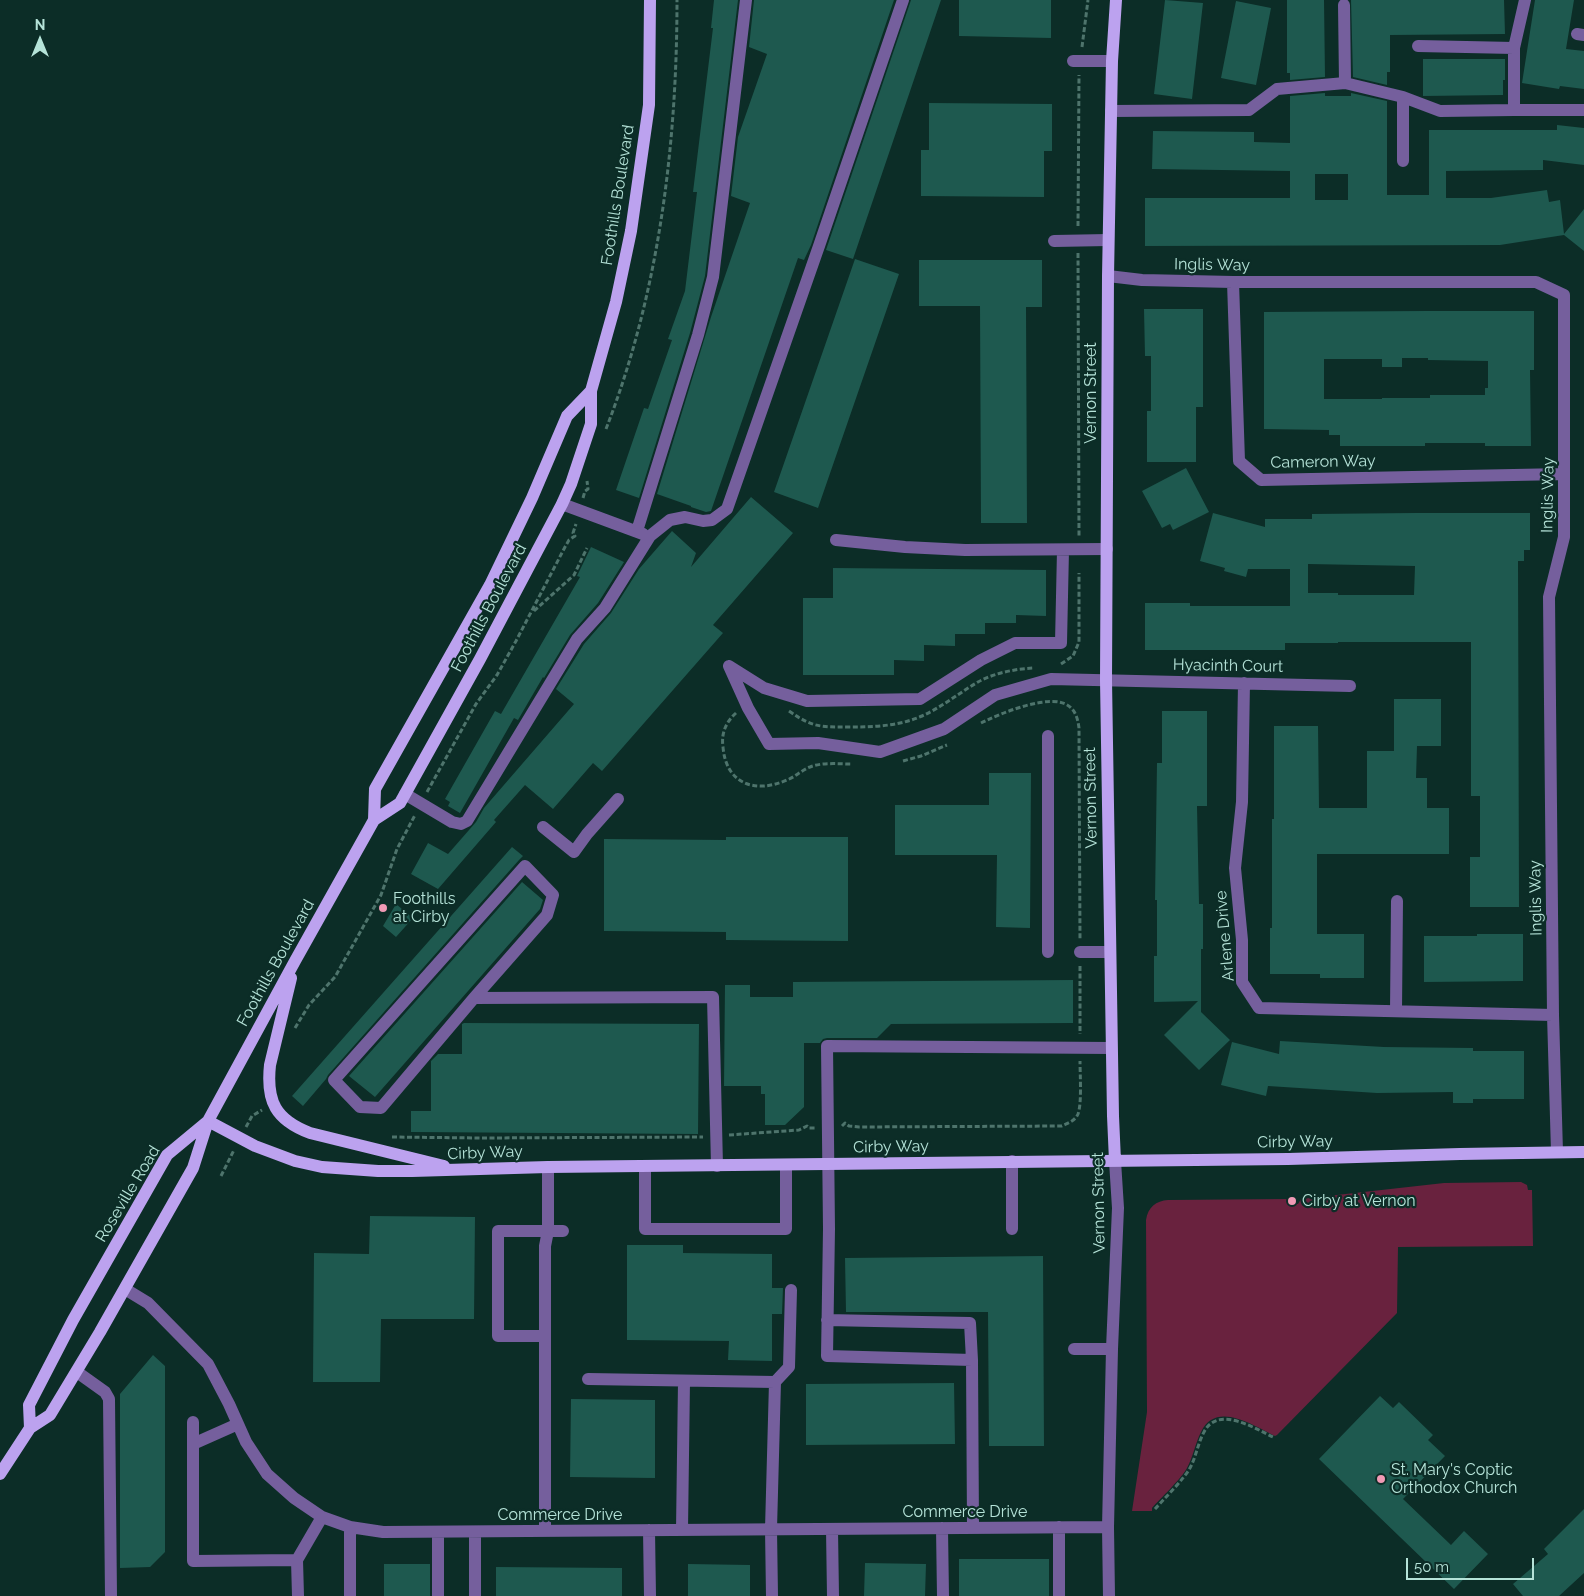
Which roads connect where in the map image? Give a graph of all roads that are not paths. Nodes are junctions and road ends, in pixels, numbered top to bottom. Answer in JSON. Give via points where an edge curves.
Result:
{"nodes":[{"id":1,"x":650,"y":0,"type":"edge"},
{"id":2,"x":746,"y":0,"type":"edge"},
{"id":3,"x":903,"y":0,"type":"edge"},
{"id":4,"x":1116,"y":0,"type":"edge"},
{"id":5,"x":1525,"y":0,"type":"edge"},
{"id":6,"x":1344,"y":5,"type":"dead end"},
{"id":7,"x":1418,"y":46,"type":"dead end"},
{"id":8,"x":1514,"y":48,"type":"junction"},
{"id":9,"x":1112,"y":61,"type":"junction"},
{"id":10,"x":1076,"y":62,"type":"road end"},
{"id":11,"x":1345,"y":84,"type":"junction"},
{"id":12,"x":1402,"y":97,"type":"junction"},
{"id":13,"x":1514,"y":110,"type":"junction"},
{"id":14,"x":1584,"y":110,"type":"edge"},
{"id":15,"x":1111,"y":111,"type":"junction"},
{"id":16,"x":1403,"y":161,"type":"dead end"},
{"id":17,"x":1108,"y":240,"type":"junction"},
{"id":18,"x":1054,"y":241,"type":"dead end"},
{"id":19,"x":1108,"y":276,"type":"junction"},
{"id":20,"x":1233,"y":282,"type":"junction"},
{"id":21,"x":591,"y":391,"type":"junction"},
{"id":22,"x":1564,"y":474,"type":"junction"},
{"id":23,"x":562,"y":504,"type":"junction"},
{"id":24,"x":636,"y":532,"type":"junction"},
{"id":25,"x":650,"y":536,"type":"junction"},
{"id":26,"x":836,"y":540,"type":"dead end"},
{"id":27,"x":1107,"y":549,"type":"junction"},
{"id":28,"x":1063,"y":550,"type":"junction"},
{"id":29,"x":1106,"y":680,"type":"junction"},
{"id":30,"x":1244,"y":683,"type":"junction"},
{"id":31,"x":1350,"y":686,"type":"dead end"},
{"id":32,"x":1048,"y":736,"type":"dead end"},
{"id":33,"x":406,"y":794,"type":"junction"},
{"id":34,"x":618,"y":799,"type":"dead end"},
{"id":35,"x":374,"y":820,"type":"junction"},
{"id":36,"x":543,"y":827,"type":"dead end"},
{"id":37,"x":1397,"y":900,"type":"dead end"},
{"id":38,"x":1048,"y":952,"type":"dead end"},
{"id":39,"x":1080,"y":952,"type":"road end"},
{"id":40,"x":1110,"y":952,"type":"junction"},
{"id":41,"x":295,"y":961,"type":"junction"},
{"id":42,"x":474,"y":998,"type":"junction"},
{"id":43,"x":1396,"y":1011,"type":"junction"},
{"id":44,"x":1553,"y":1016,"type":"junction"},
{"id":45,"x":1112,"y":1048,"type":"junction"},
{"id":46,"x":208,"y":1121,"type":"junction"},
{"id":47,"x":1557,"y":1152,"type":"junction"},
{"id":48,"x":1584,"y":1152,"type":"edge"},
{"id":49,"x":1012,"y":1161,"type":"junction"},
{"id":50,"x":1116,"y":1161,"type":"junction"},
{"id":51,"x":827,"y":1164,"type":"junction"},
{"id":52,"x":786,"y":1165,"type":"junction"},
{"id":53,"x":645,"y":1166,"type":"junction"},
{"id":54,"x":717,"y":1166,"type":"junction"},
{"id":55,"x":548,"y":1167,"type":"junction"},
{"id":56,"x":458,"y":1170,"type":"junction"},
{"id":57,"x":1012,"y":1229,"type":"dead end"},
{"id":58,"x":548,"y":1231,"type":"junction"},
{"id":59,"x":564,"y":1231,"type":"dead end"},
{"id":60,"x":124,"y":1289,"type":"junction"},
{"id":61,"x":791,"y":1290,"type":"dead end"},
{"id":62,"x":827,"y":1320,"type":"junction"},
{"id":63,"x":545,"y":1336,"type":"junction"},
{"id":64,"x":1074,"y":1349,"type":"dead end"},
{"id":65,"x":1112,"y":1349,"type":"junction"},
{"id":66,"x":972,"y":1360,"type":"junction"},
{"id":67,"x":77,"y":1372,"type":"junction"},
{"id":68,"x":588,"y":1380,"type":"dead end"},
{"id":69,"x":684,"y":1381,"type":"junction"},
{"id":70,"x":775,"y":1382,"type":"junction"},
{"id":71,"x":193,"y":1422,"type":"dead end"},
{"id":72,"x":238,"y":1424,"type":"junction"},
{"id":73,"x":30,"y":1428,"type":"junction"},
{"id":74,"x":193,"y":1444,"type":"junction"},
{"id":75,"x":0,"y":1474,"type":"edge"},
{"id":76,"x":322,"y":1517,"type":"junction"},
{"id":77,"x":350,"y":1527,"type":"junction"},
{"id":78,"x":1059,"y":1527,"type":"junction"},
{"id":79,"x":1108,"y":1527,"type":"junction"},
{"id":80,"x":942,"y":1528,"type":"junction"},
{"id":81,"x":973,"y":1528,"type":"junction"},
{"id":82,"x":770,"y":1529,"type":"junction"},
{"id":83,"x":832,"y":1529,"type":"junction"},
{"id":84,"x":649,"y":1530,"type":"junction"},
{"id":85,"x":682,"y":1530,"type":"junction"},
{"id":86,"x":545,"y":1531,"type":"junction"},
{"id":87,"x":438,"y":1532,"type":"junction"},
{"id":88,"x":474,"y":1532,"type":"junction"},
{"id":89,"x":297,"y":1560,"type":"junction"},
{"id":90,"x":111,"y":1596,"type":"edge"},
{"id":91,"x":298,"y":1596,"type":"edge"},
{"id":92,"x":350,"y":1596,"type":"edge"},
{"id":93,"x":438,"y":1596,"type":"edge"},
{"id":94,"x":475,"y":1596,"type":"edge"},
{"id":95,"x":650,"y":1596,"type":"edge"},
{"id":96,"x":772,"y":1596,"type":"edge"},
{"id":97,"x":832,"y":1596,"type":"edge"},
{"id":98,"x":943,"y":1596,"type":"edge"},
{"id":99,"x":1059,"y":1596,"type":"edge"},
{"id":100,"x":1109,"y":1596,"type":"edge"}],
"edges":[{"from":1,"to":21,"type":"main road","name":"Foothills Boulevard","via":[[649,105],[632,231]]},
{"from":2,"to":24,"type":"street","via":[[713,277]]},
{"from":3,"to":25,"type":"street","via":[[727,509],[712,520],[685,517],[670,520]]},
{"from":4,"to":9,"type":"main road","name":"Vernon Street"},
{"from":5,"to":8,"type":"street"},
{"from":6,"to":11,"type":"street"},
{"from":7,"to":8,"type":"street"},
{"from":8,"to":13,"type":"street"},
{"from":9,"to":10,"type":"street"},
{"from":9,"to":15,"type":"main road","name":"Vernon Street"},
{"from":11,"to":12,"type":"street"},
{"from":11,"to":15,"type":"street","via":[[1277,89],[1249,110]]},
{"from":12,"to":13,"type":"street","via":[[1440,111]]},
{"from":12,"to":16,"type":"street"},
{"from":13,"to":14,"type":"street"},
{"from":15,"to":17,"type":"main road","name":"Vernon Street"},
{"from":17,"to":18,"type":"street"},
{"from":17,"to":19,"type":"main road","name":"Vernon Street"},
{"from":19,"to":20,"type":"street","name":"Inglis Way"},
{"from":19,"to":27,"type":"main road","name":"Vernon Street"},
{"from":20,"to":22,"type":"street","name":"Cameron Way","via":[[1239,461],[1261,480]]},
{"from":20,"to":22,"type":"street","name":"Inglis Way","via":[[1536,282],[1564,295]]},
{"from":21,"to":23,"type":"main road","name":"Foothills Boulevard","via":[[591,424]]},
{"from":21,"to":35,"type":"main road","name":"Foothills Boulevard","via":[[567,416],[490,585],[375,789]]},
{"from":22,"to":44,"type":"street","name":"Inglis Way","via":[[1564,536],[1549,597]]},
{"from":23,"to":24,"type":"street"},
{"from":23,"to":33,"type":"main road","name":"Foothills Boulevard"},
{"from":24,"to":25,"type":"street"},
{"from":25,"to":33,"type":"street","via":[[605,608],[577,639],[467,821],[461,824],[452,822]]},
{"from":26,"to":28,"type":"street","via":[[965,550]]},
{"from":27,"to":28,"type":"street"},
{"from":27,"to":29,"type":"main road","name":"Vernon Street"},
{"from":28,"to":29,"type":"street","name":"Hyacinth Court","via":[[1061,643],[1015,643],[981,660],[920,699],[807,701],[764,688],[729,666],[769,744],[818,743],[880,752],[944,729],[995,695],[1051,679]]},
{"from":29,"to":30,"type":"street","name":"Hyacinth Court"},
{"from":29,"to":40,"type":"main road","name":"Vernon Street"},
{"from":30,"to":31,"type":"street","name":"Hyacinth Court"},
{"from":30,"to":43,"type":"street","name":"Arlene Drive","via":[[1242,802],[1235,868],[1242,940],[1242,982],[1259,1008]]},
{"from":32,"to":38,"type":"street"},
{"from":33,"to":35,"type":"main road","name":"Foothills Boulevard","via":[[400,803]]},
{"from":34,"to":36,"type":"street","via":[[574,852]]},
{"from":35,"to":41,"type":"main road","name":"Foothills Boulevard"},
{"from":37,"to":43,"type":"street"},
{"from":39,"to":40,"type":"street"},
{"from":40,"to":45,"type":"main road","name":"Vernon Street"},
{"from":41,"to":46,"type":"main road","name":"Foothills Boulevard"},
{"from":41,"to":56,"type":"main road","via":[[268,1080],[280,1115],[310,1133]]},
{"from":42,"to":42,"type":"street","via":[[380,1108],[360,1107],[334,1080],[525,866],[553,896],[547,916]]},
{"from":42,"to":54,"type":"street","via":[[713,998]]},
{"from":43,"to":44,"type":"street","name":"Arlene Drive"},
{"from":44,"to":47,"type":"street","name":"Inglis Way"},
{"from":45,"to":50,"type":"main road","name":"Vernon Street"},
{"from":45,"to":51,"type":"street","via":[[827,1046]]},
{"from":46,"to":56,"type":"main road","name":"Cirby Way","via":[[254,1146],[322,1167],[378,1171]]},
{"from":46,"to":60,"type":"main road","via":[[193,1168]]},
{"from":46,"to":73,"type":"main road","name":"Roseville Road","via":[[167,1155],[73,1320],[29,1405]]},
{"from":47,"to":48,"type":"main road","name":"Cirby Way"},
{"from":47,"to":50,"type":"main road","name":"Cirby Way"},
{"from":49,"to":50,"type":"main road","name":"Cirby Way"},
{"from":49,"to":51,"type":"main road","name":"Cirby Way"},
{"from":49,"to":57,"type":"street"},
{"from":50,"to":65,"type":"street","name":"Vernon Street","via":[[1118,1208]]},
{"from":51,"to":52,"type":"main road","name":"Cirby Way"},
{"from":51,"to":62,"type":"street"},
{"from":52,"to":53,"type":"street","via":[[786,1229],[645,1229]]},
{"from":52,"to":54,"type":"main road","name":"Cirby Way"},
{"from":53,"to":54,"type":"main road","name":"Cirby Way"},
{"from":53,"to":55,"type":"main road","name":"Cirby Way"},
{"from":55,"to":56,"type":"main road","name":"Cirby Way"},
{"from":55,"to":58,"type":"street"},
{"from":58,"to":59,"type":"street"},
{"from":58,"to":63,"type":"street","via":[[545,1246]]},
{"from":58,"to":63,"type":"street","via":[[498,1231],[498,1336]]},
{"from":60,"to":67,"type":"main road"},
{"from":60,"to":72,"type":"street","name":"Commerce Drive","via":[[148,1303],[208,1364]]},
{"from":61,"to":70,"type":"street","via":[[789,1367]]},
{"from":62,"to":66,"type":"street","via":[[970,1323]]},
{"from":62,"to":66,"type":"street","via":[[827,1356]]},
{"from":63,"to":86,"type":"street"},
{"from":64,"to":65,"type":"street"},
{"from":65,"to":79,"type":"street","name":"Vernon Street"},
{"from":66,"to":81,"type":"street"},
{"from":67,"to":73,"type":"main road","via":[[50,1415]]},
{"from":67,"to":90,"type":"street","via":[[105,1392],[109,1399]]},
{"from":68,"to":69,"type":"street"},
{"from":69,"to":70,"type":"street"},
{"from":69,"to":85,"type":"street"},
{"from":70,"to":82,"type":"street"},
{"from":71,"to":74,"type":"street"},
{"from":72,"to":74,"type":"street"},
{"from":72,"to":76,"type":"street","name":"Commerce Drive","via":[[267,1474]]},
{"from":73,"to":75,"type":"main road"},
{"from":74,"to":89,"type":"street","via":[[193,1561]]},
{"from":76,"to":77,"type":"street","name":"Commerce Drive"},
{"from":76,"to":89,"type":"street"},
{"from":77,"to":87,"type":"street","name":"Commerce Drive","via":[[382,1532]]},
{"from":77,"to":92,"type":"street"},
{"from":78,"to":79,"type":"street","name":"Commerce Drive"},
{"from":78,"to":81,"type":"street","name":"Commerce Drive"},
{"from":78,"to":99,"type":"street"},
{"from":79,"to":100,"type":"street","name":"Vernon Street"},
{"from":80,"to":81,"type":"street","name":"Commerce Drive"},
{"from":80,"to":83,"type":"street","name":"Commerce Drive"},
{"from":80,"to":98,"type":"street"},
{"from":82,"to":83,"type":"street","name":"Commerce Drive"},
{"from":82,"to":85,"type":"street","name":"Commerce Drive"},
{"from":82,"to":96,"type":"street"},
{"from":83,"to":97,"type":"street"},
{"from":84,"to":85,"type":"street","name":"Commerce Drive"},
{"from":84,"to":86,"type":"street","name":"Commerce Drive"},
{"from":84,"to":95,"type":"street"},
{"from":86,"to":88,"type":"street","name":"Commerce Drive"},
{"from":87,"to":88,"type":"street","name":"Commerce Drive"},
{"from":87,"to":93,"type":"street"},
{"from":88,"to":94,"type":"street"},
{"from":89,"to":91,"type":"street"}]}
